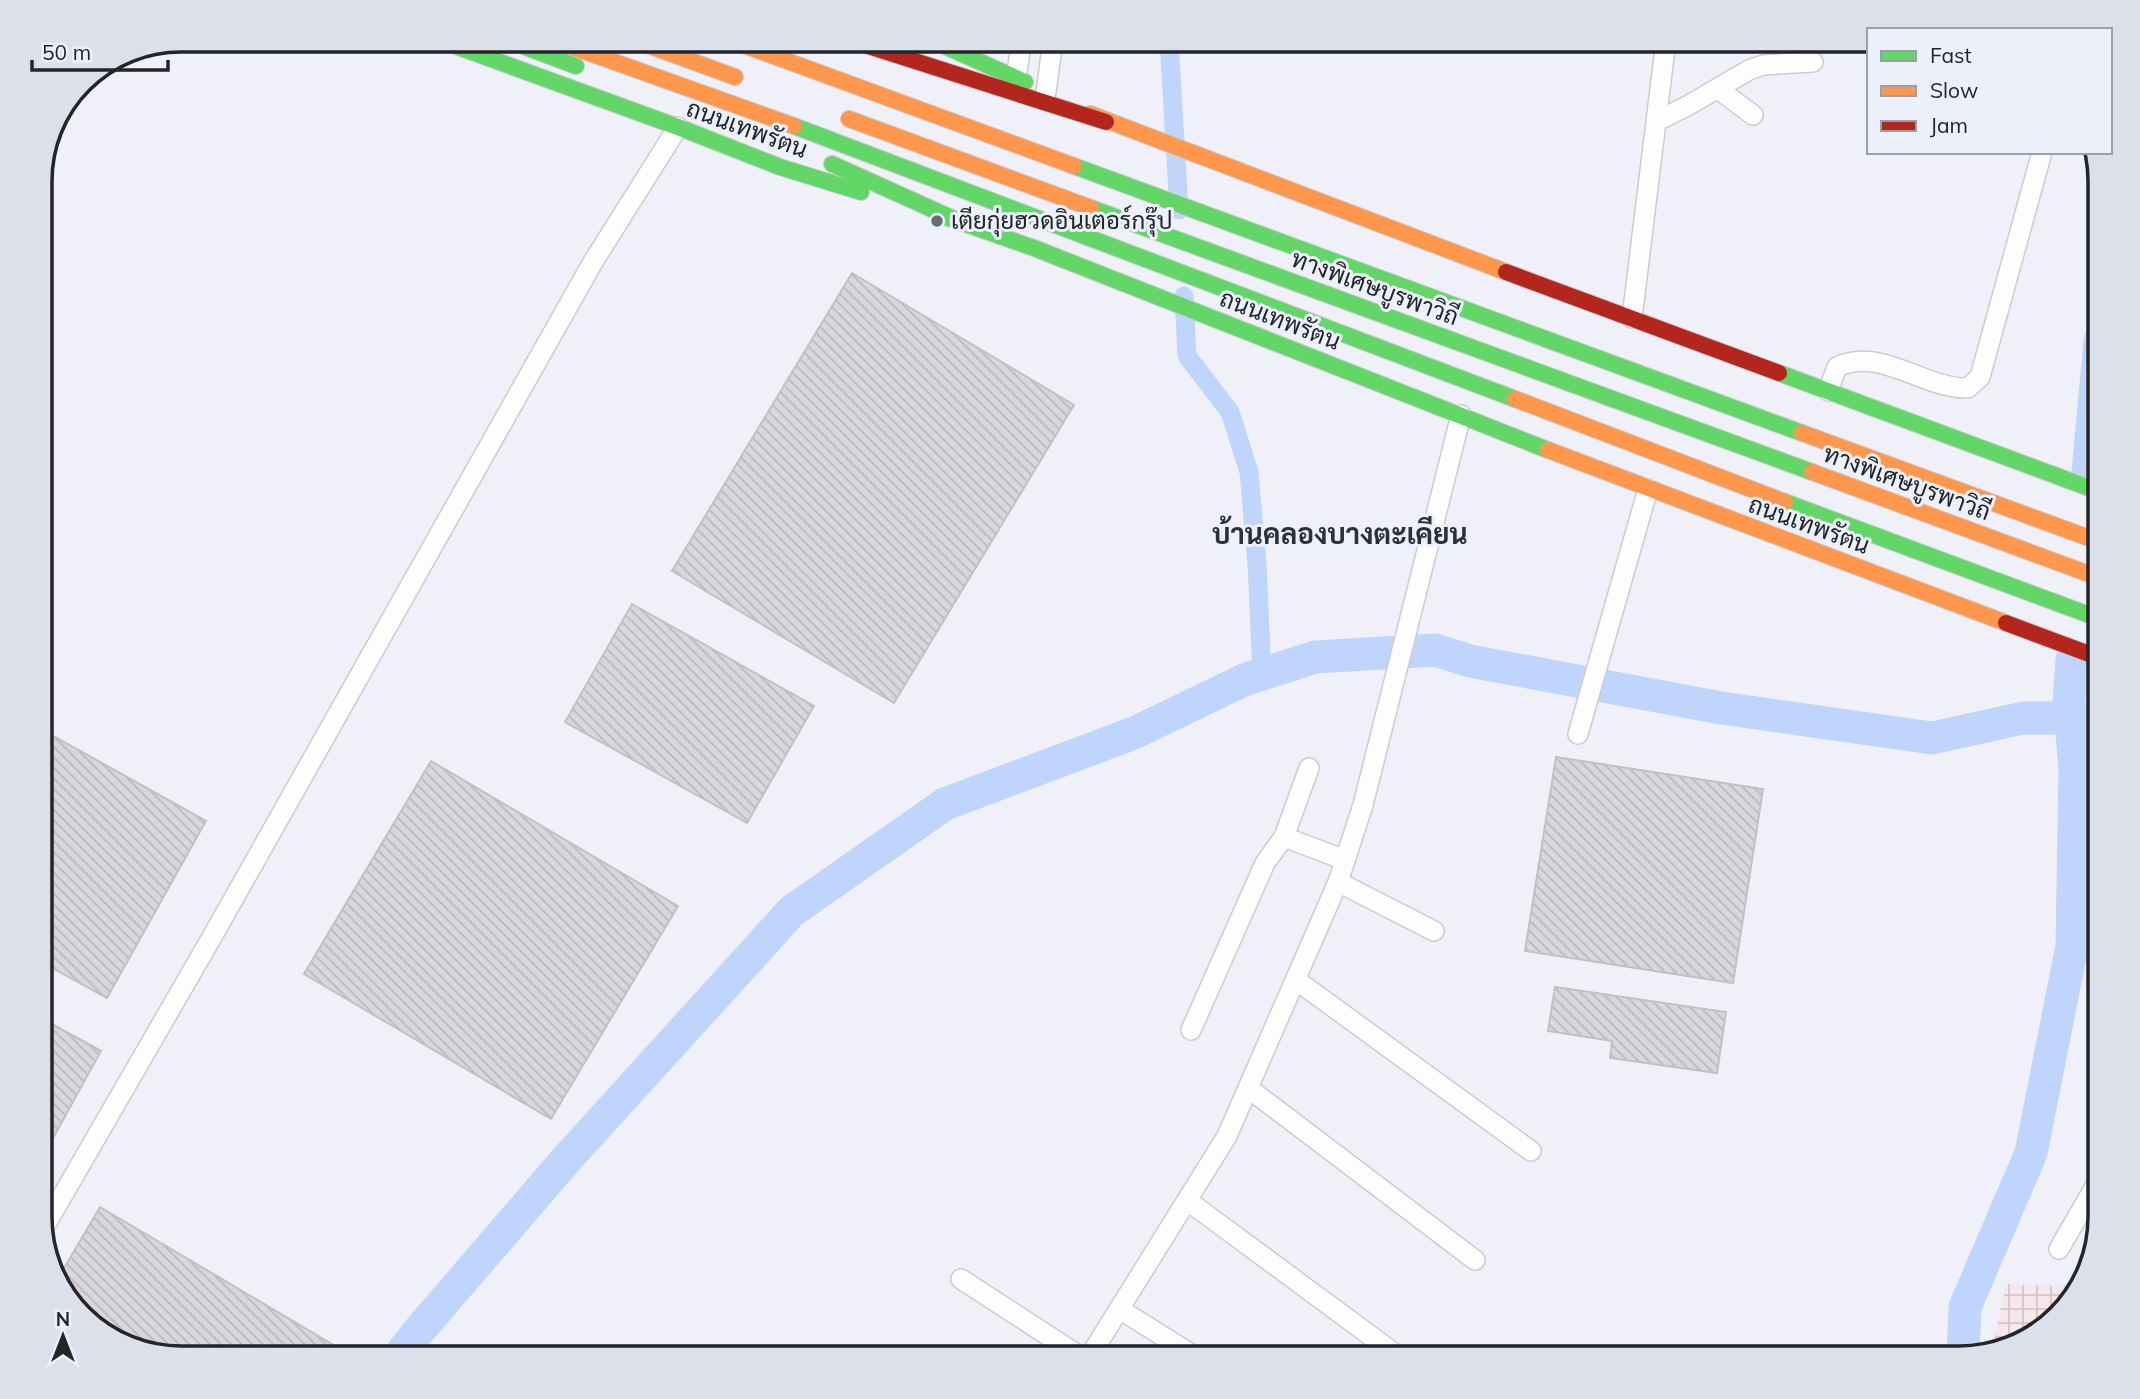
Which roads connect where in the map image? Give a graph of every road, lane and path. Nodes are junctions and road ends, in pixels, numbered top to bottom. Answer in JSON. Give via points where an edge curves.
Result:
{"nodes":[{"id":1,"x":472,"y":52,"type":"edge"},
{"id":2,"x":537,"y":52,"type":"edge"},
{"id":3,"x":587,"y":52,"type":"edge"},
{"id":4,"x":667,"y":52,"type":"edge"},
{"id":5,"x":763,"y":52,"type":"edge"},
{"id":6,"x":887,"y":52,"type":"edge"},
{"id":7,"x":958,"y":52,"type":"edge"},
{"id":8,"x":1020,"y":52,"type":"edge"},
{"id":9,"x":1051,"y":52,"type":"edge"},
{"id":10,"x":1665,"y":52,"type":"edge"},
{"id":11,"x":1813,"y":62,"type":"dead end"},
{"id":12,"x":593,"y":72,"type":"dead end"},
{"id":13,"x":1016,"y":78,"type":"junction"},
{"id":14,"x":752,"y":83,"type":"dead end"},
{"id":15,"x":1718,"y":89,"type":"junction"},
{"id":16,"x":1046,"y":92,"type":"junction"},
{"id":17,"x":831,"y":112,"type":"dead end"},
{"id":18,"x":1753,"y":115,"type":"dead end"},
{"id":19,"x":1657,"y":121,"type":"junction"},
{"id":20,"x":1106,"y":122,"type":"junction"},
{"id":21,"x":678,"y":127,"type":"junction"},
{"id":22,"x":2041,"y":154,"type":"edge"},
{"id":23,"x":817,"y":157,"type":"dead end"},
{"id":24,"x":956,"y":220,"type":"junction"},
{"id":25,"x":1632,"y":318,"type":"junction"},
{"id":26,"x":1828,"y":391,"type":"junction"},
{"id":27,"x":1461,"y":415,"type":"junction"},
{"id":28,"x":2088,"y":488,"type":"edge"},
{"id":29,"x":1648,"y":489,"type":"junction"},
{"id":30,"x":2088,"y":538,"type":"edge"},
{"id":31,"x":2088,"y":574,"type":"edge"},
{"id":32,"x":2088,"y":616,"type":"edge"},
{"id":33,"x":2088,"y":654,"type":"edge"},
{"id":34,"x":1578,"y":734,"type":"dead end"},
{"id":35,"x":1309,"y":768,"type":"dead end"},
{"id":36,"x":1284,"y":837,"type":"junction"},
{"id":37,"x":1345,"y":860,"type":"junction"},
{"id":38,"x":1338,"y":882,"type":"junction"},
{"id":39,"x":1434,"y":931,"type":"dead end"},
{"id":40,"x":1296,"y":980,"type":"junction"},
{"id":41,"x":1191,"y":1030,"type":"dead end"},
{"id":42,"x":1248,"y":1088,"type":"junction"},
{"id":43,"x":1531,"y":1151,"type":"dead end"},
{"id":44,"x":2088,"y":1199,"type":"edge"},
{"id":45,"x":1188,"y":1201,"type":"junction"},
{"id":46,"x":53,"y":1212,"type":"edge"},
{"id":47,"x":2059,"y":1249,"type":"dead end"},
{"id":48,"x":1475,"y":1260,"type":"dead end"},
{"id":49,"x":961,"y":1279,"type":"dead end"},
{"id":50,"x":1121,"y":1310,"type":"junction"},
{"id":51,"x":1066,"y":1346,"type":"edge"},
{"id":52,"x":1095,"y":1346,"type":"edge"},
{"id":53,"x":1178,"y":1346,"type":"edge"},
{"id":54,"x":1384,"y":1346,"type":"edge"}],
"edges":[{"from":1,"to":21,"type":"main road","name":"ถนนเทพรัตน"},
{"from":2,"to":12,"type":"main road"},
{"from":3,"to":32,"type":"main road","name":"ถนนเทพรัตน","via":[[768,115]]},
{"from":4,"to":14,"type":"main road"},
{"from":5,"to":30,"type":"main road","name":"ทางพิเศษบูรพาวิถี"},
{"from":6,"to":20,"type":"main road"},
{"from":7,"to":13,"type":"main road"},
{"from":8,"to":13,"type":"street"},
{"from":9,"to":16,"type":"street"},
{"from":10,"to":19,"type":"street"},
{"from":11,"to":15,"type":"street","via":[[1763,65]]},
{"from":13,"to":16,"type":"main road"},
{"from":15,"to":18,"type":"street"},
{"from":15,"to":19,"type":"street"},
{"from":16,"to":20,"type":"main road"},
{"from":17,"to":31,"type":"main road","name":"ทางพิเศษบูรพาวิถี"},
{"from":19,"to":25,"type":"street"},
{"from":20,"to":25,"type":"main road"},
{"from":21,"to":24,"type":"main road","name":"ถนนเทพรัตน","via":[[780,167]]},
{"from":21,"to":46,"type":"street","via":[[593,262]]},
{"from":22,"to":26,"type":"street","via":[[1980,377],[1968,388],[1952,387],[1888,365],[1856,360],[1837,367]]},
{"from":23,"to":24,"type":"main road"},
{"from":24,"to":27,"type":"main road","name":"ถนนเทพรัตน"},
{"from":25,"to":26,"type":"main road"},
{"from":26,"to":28,"type":"main road"},
{"from":27,"to":29,"type":"main road","name":"ถนนเทพรัตน"},
{"from":27,"to":37,"type":"street","via":[[1363,805]]},
{"from":29,"to":33,"type":"main road","name":"ถนนเทพรัตน"},
{"from":29,"to":34,"type":"street"},
{"from":35,"to":36,"type":"street"},
{"from":36,"to":37,"type":"street"},
{"from":36,"to":41,"type":"street","via":[[1265,863]]},
{"from":37,"to":38,"type":"street"},
{"from":38,"to":39,"type":"street"},
{"from":38,"to":40,"type":"street"},
{"from":40,"to":42,"type":"street"},
{"from":40,"to":43,"type":"street"},
{"from":42,"to":45,"type":"street","via":[[1227,1136]]},
{"from":42,"to":48,"type":"street"},
{"from":44,"to":47,"type":"street"},
{"from":45,"to":50,"type":"street"},
{"from":45,"to":54,"type":"street"},
{"from":49,"to":51,"type":"street"},
{"from":50,"to":52,"type":"street"},
{"from":50,"to":53,"type":"street"}]}
